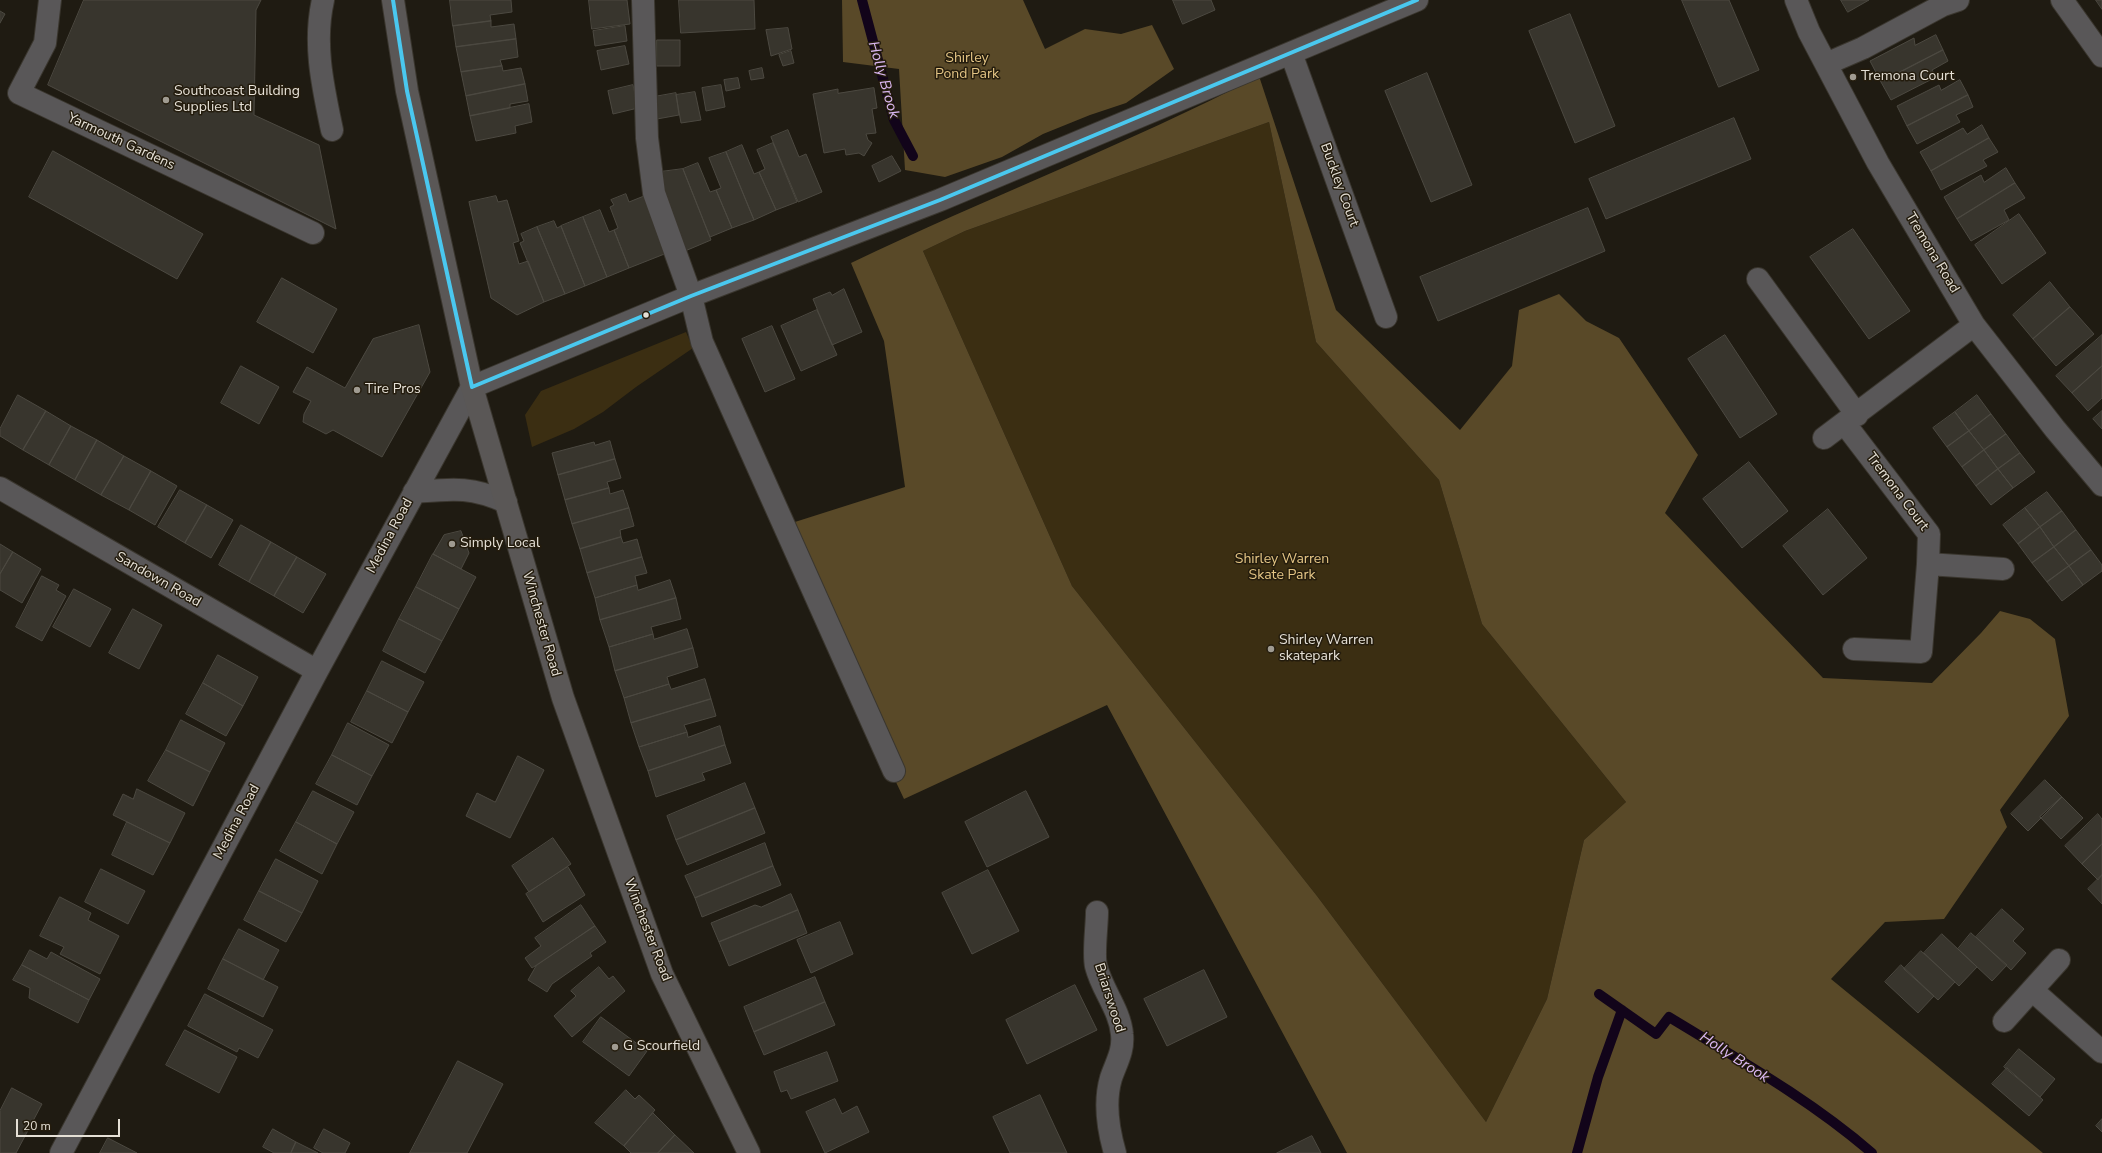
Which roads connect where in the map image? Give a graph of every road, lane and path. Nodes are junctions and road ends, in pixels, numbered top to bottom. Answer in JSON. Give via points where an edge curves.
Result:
{"nodes":[{"id":1,"x":50,"y":0,"type":"edge"},
{"id":2,"x":323,"y":0,"type":"edge"},
{"id":3,"x":393,"y":0,"type":"edge"},
{"id":4,"x":643,"y":0,"type":"edge"},
{"id":5,"x":1417,"y":0,"type":"edge"},
{"id":6,"x":1796,"y":0,"type":"edge"},
{"id":7,"x":1958,"y":0,"type":"edge"},
{"id":8,"x":2062,"y":0,"type":"edge"},
{"id":9,"x":1291,"y":52,"type":"junction"},
{"id":10,"x":2102,"y":56,"type":"edge"},
{"id":11,"x":1826,"y":64,"type":"junction"},
{"id":12,"x":332,"y":130,"type":"dead end"},
{"id":13,"x":313,"y":233,"type":"dead end"},
{"id":14,"x":1758,"y":279,"type":"dead end"},
{"id":15,"x":691,"y":296,"type":"junction"},
{"id":16,"x":1386,"y":317,"type":"dead end"},
{"id":17,"x":1974,"y":325,"type":"junction"},
{"id":18,"x":472,"y":387,"type":"junction"},
{"id":19,"x":1851,"y":419,"type":"junction"},
{"id":20,"x":1824,"y":438,"type":"dead end"},
{"id":21,"x":2102,"y":485,"type":"edge"},
{"id":22,"x":0,"y":488,"type":"edge"},
{"id":23,"x":414,"y":492,"type":"junction"},
{"id":24,"x":506,"y":502,"type":"junction"},
{"id":25,"x":1928,"y":564,"type":"junction"},
{"id":26,"x":2003,"y":569,"type":"dead end"},
{"id":27,"x":1854,"y":649,"type":"dead end"},
{"id":28,"x":316,"y":671,"type":"junction"},
{"id":29,"x":894,"y":771,"type":"dead end"},
{"id":30,"x":1097,"y":912,"type":"dead end"},
{"id":31,"x":2059,"y":960,"type":"dead end"},
{"id":32,"x":2032,"y":990,"type":"junction"},
{"id":33,"x":2004,"y":1021,"type":"dead end"},
{"id":34,"x":2102,"y":1052,"type":"edge"},
{"id":35,"x":61,"y":1153,"type":"edge"},
{"id":36,"x":749,"y":1153,"type":"edge"},
{"id":37,"x":1115,"y":1153,"type":"edge"}],
"edges":[{"from":1,"to":13,"type":"street","name":"Yarmouth Gardens","via":[[45,43],[19,93]]},
{"from":2,"to":12,"type":"street","via":[[318,22],[320,70]]},
{"from":3,"to":18,"type":"main road","name":"Winchester Road","via":[[407,90]]},
{"from":4,"to":15,"type":"street","via":[[647,138],[654,193]]},
{"from":5,"to":9,"type":"street"},
{"from":6,"to":11,"type":"street","name":"Tremona Road"},
{"from":7,"to":11,"type":"street","via":[[1943,5],[1863,48]]},
{"from":8,"to":10,"type":"street"},
{"from":9,"to":15,"type":"street","via":[[940,200]]},
{"from":9,"to":16,"type":"street","name":"Buckley Court"},
{"from":11,"to":17,"type":"street","name":"Tremona Road","via":[[1878,163]]},
{"from":14,"to":19,"type":"street","name":"Tremona Court"},
{"from":15,"to":18,"type":"street"},
{"from":15,"to":29,"type":"street","via":[[702,342]]},
{"from":17,"to":19,"type":"street"},
{"from":17,"to":21,"type":"street","name":"Tremona Road"},
{"from":18,"to":23,"type":"street","name":"Medina Road"},
{"from":18,"to":24,"type":"main road","name":"Winchester Road"},
{"from":19,"to":20,"type":"street"},
{"from":19,"to":25,"type":"street","name":"Tremona Court","via":[[1929,534]]},
{"from":22,"to":28,"type":"street","name":"Sandown Road"},
{"from":23,"to":24,"type":"street","name":"Medina Road","via":[[470,489]]},
{"from":23,"to":28,"type":"street","name":"Medina Road"},
{"from":24,"to":36,"type":"main road","name":"Winchester Road","via":[[563,698],[662,974]]},
{"from":25,"to":26,"type":"street"},
{"from":25,"to":27,"type":"street","name":"Tremona Court","via":[[1921,652]]},
{"from":28,"to":35,"type":"street","name":"Medina Road"},
{"from":30,"to":37,"type":"street","name":"Briarswood","via":[[1096,966],[1116,1011],[1122,1033],[1122,1052],[1111,1079],[1108,1105],[1109,1133]]},
{"from":31,"to":32,"type":"street"},
{"from":32,"to":33,"type":"street"},
{"from":32,"to":34,"type":"street"}]}
